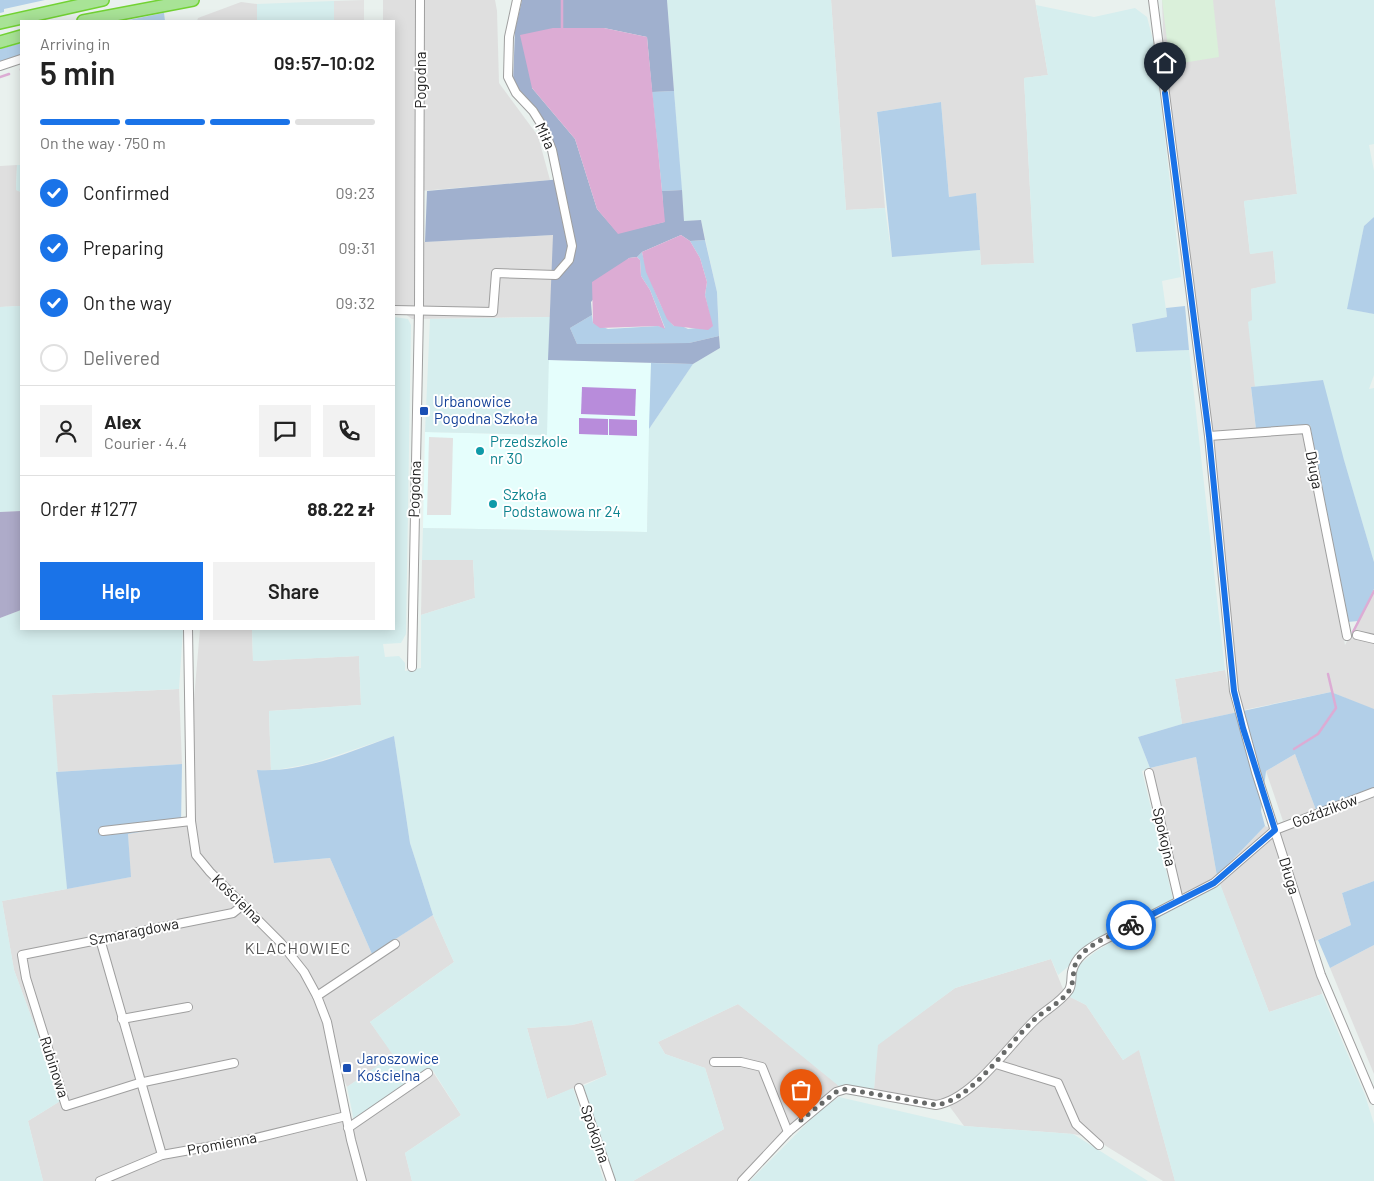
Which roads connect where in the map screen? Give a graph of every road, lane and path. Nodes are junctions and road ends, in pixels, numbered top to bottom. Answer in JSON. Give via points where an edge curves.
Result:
{"nodes":[{"id":1,"x":103,"y":0,"type":"edge"},
{"id":2,"x":193,"y":0,"type":"edge"},
{"id":3,"x":420,"y":0,"type":"edge"},
{"id":4,"x":517,"y":0,"type":"edge"},
{"id":5,"x":1152,"y":0,"type":"edge"},
{"id":6,"x":88,"y":20,"type":"edge"},
{"id":7,"x":0,"y":21,"type":"edge"},
{"id":8,"x":20,"y":36,"type":"edge"},
{"id":9,"x":0,"y":42,"type":"edge"},
{"id":10,"x":20,"y":59,"type":"edge"},
{"id":11,"x":0,"y":66,"type":"edge"},
{"id":12,"x":395,"y":310,"type":"edge"},
{"id":13,"x":419,"y":310,"type":"junction"},
{"id":14,"x":1209,"y":436,"type":"junction"},
{"id":15,"x":188,"y":630,"type":"edge"},
{"id":16,"x":1358,"y":635,"type":"dead end"},
{"id":17,"x":1347,"y":636,"type":"dead end"},
{"id":18,"x":1374,"y":639,"type":"edge"},
{"id":19,"x":412,"y":667,"type":"dead end"},
{"id":20,"x":1149,"y":773,"type":"dead end"},
{"id":21,"x":1374,"y":792,"type":"edge"},
{"id":22,"x":191,"y":821,"type":"junction"},
{"id":23,"x":1275,"y":830,"type":"junction"},
{"id":24,"x":103,"y":831,"type":"dead end"},
{"id":25,"x":1179,"y":901,"type":"junction"},
{"id":26,"x":243,"y":905,"type":"junction"},
{"id":27,"x":100,"y":939,"type":"junction"},
{"id":28,"x":395,"y":944,"type":"dead end"},
{"id":29,"x":22,"y":955,"type":"joint"},
{"id":30,"x":318,"y":996,"type":"junction"},
{"id":31,"x":188,"y":1007,"type":"dead end"},
{"id":32,"x":122,"y":1019,"type":"junction"},
{"id":33,"x":714,"y":1062,"type":"dead end"},
{"id":34,"x":234,"y":1063,"type":"dead end"},
{"id":35,"x":996,"y":1064,"type":"junction"},
{"id":36,"x":428,"y":1072,"type":"dead end"},
{"id":37,"x":139,"y":1083,"type":"junction"},
{"id":38,"x":578,"y":1088,"type":"dead end"},
{"id":39,"x":1374,"y":1100,"type":"edge"},
{"id":40,"x":346,"y":1116,"type":"junction"},
{"id":41,"x":348,"y":1128,"type":"junction"},
{"id":42,"x":788,"y":1132,"type":"junction"},
{"id":43,"x":1099,"y":1145,"type":"dead end"},
{"id":44,"x":162,"y":1155,"type":"junction"},
{"id":45,"x":100,"y":1181,"type":"edge"},
{"id":46,"x":362,"y":1181,"type":"edge"},
{"id":47,"x":611,"y":1181,"type":"edge"},
{"id":48,"x":742,"y":1181,"type":"edge"}],
"edges":[{"from":1,"to":7,"type":"highway"},
{"from":2,"to":6,"type":"highway"},
{"from":3,"to":13,"type":"street","name":"Pogodna"},
{"from":4,"to":13,"type":"street","name":"Miła","via":[[510,37],[508,77],[516,93],[543,127],[552,150],[572,246],[569,260],[556,275],[496,273],[493,312]]},
{"from":5,"to":14,"type":"street","name":"Długa"},
{"from":8,"to":9,"type":"highway"},
{"from":10,"to":11,"type":"street"},
{"from":12,"to":13,"type":"street"},
{"from":13,"to":19,"type":"street","name":"Pogodna"},
{"from":14,"to":17,"type":"street","name":"Długa","via":[[1306,429]]},
{"from":14,"to":23,"type":"street","name":"Długa","via":[[1234,691]]},
{"from":15,"to":22,"type":"street","name":"Kościelna"},
{"from":16,"to":18,"type":"street"},
{"from":20,"to":25,"type":"street","name":"Spokojna"},
{"from":21,"to":23,"type":"street","name":"Goździków"},
{"from":22,"to":24,"type":"street"},
{"from":22,"to":26,"type":"street","name":"Kościelna","via":[[196,855]]},
{"from":23,"to":25,"type":"street","via":[[1214,883]]},
{"from":23,"to":39,"type":"street","name":"Długa","via":[[1321,975]]},
{"from":25,"to":35,"type":"street","via":[[1082,953],[1072,970],[1070,989],[1028,1026]]},
{"from":26,"to":27,"type":"street","name":"Szmaragdowa","via":[[233,913]]},
{"from":26,"to":30,"type":"street","name":"Kościelna","via":[[287,950]]},
{"from":27,"to":29,"type":"street","name":"Szmaragdowa"},
{"from":27,"to":32,"type":"street"},
{"from":28,"to":30,"type":"street"},
{"from":29,"to":37,"type":"street","name":"Rubinowa","via":[[26,978],[66,1106]]},
{"from":30,"to":40,"type":"street","name":"Kościelna","via":[[327,1022]]},
{"from":31,"to":32,"type":"street"},
{"from":32,"to":37,"type":"street"},
{"from":33,"to":42,"type":"street","via":[[762,1066]]},
{"from":34,"to":37,"type":"street","name":"Rubinowa"},
{"from":35,"to":42,"type":"street","via":[[947,1103],[936,1105],[846,1089],[836,1092]]},
{"from":35,"to":43,"type":"street","via":[[1058,1083],[1076,1124]]},
{"from":36,"to":41,"type":"street"},
{"from":37,"to":44,"type":"street"},
{"from":38,"to":47,"type":"street","name":"Spokojna"},
{"from":40,"to":41,"type":"street","name":"Kościelna"},
{"from":40,"to":44,"type":"street","name":"Promienna","via":[[252,1139]]},
{"from":41,"to":46,"type":"street","name":"Kościelna"},
{"from":42,"to":48,"type":"street"},
{"from":44,"to":45,"type":"street","name":"Promienna"}]}
